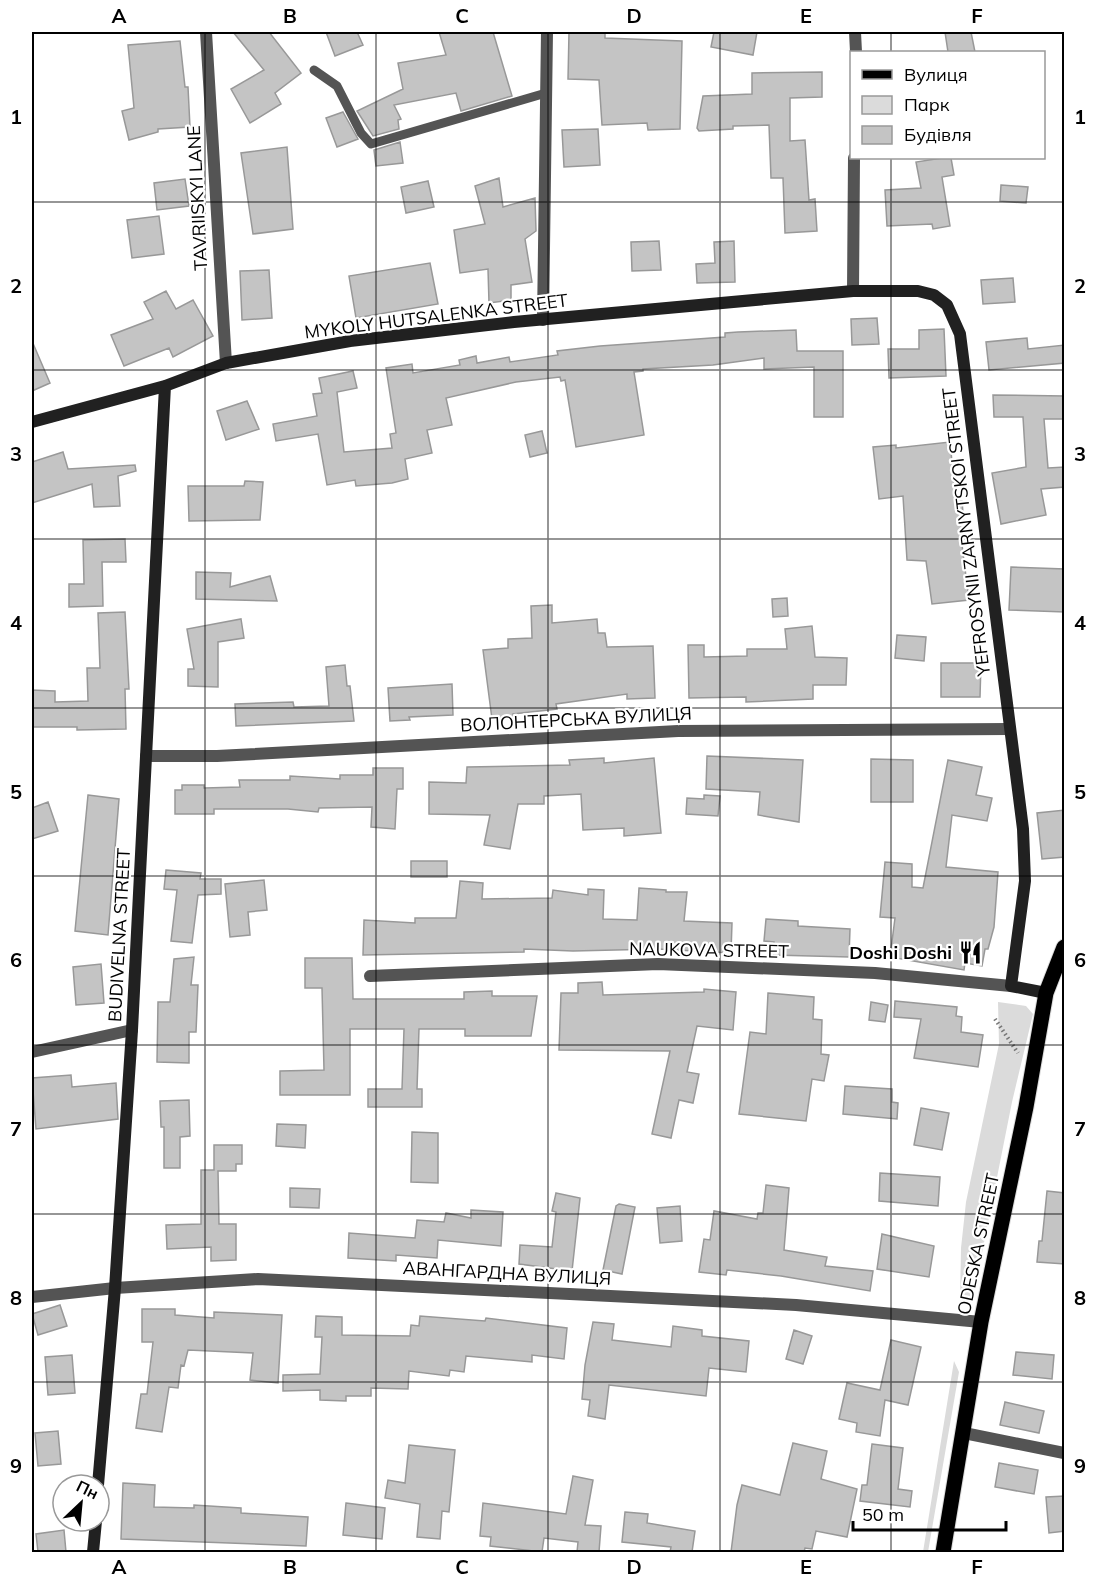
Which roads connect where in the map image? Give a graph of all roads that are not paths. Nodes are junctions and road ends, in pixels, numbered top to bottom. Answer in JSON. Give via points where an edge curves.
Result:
{"nodes":[{"id":1,"x":206,"y":32,"type":"edge"},
{"id":2,"x":547,"y":32,"type":"edge"},
{"id":3,"x":855,"y":32,"type":"edge"},
{"id":4,"x":856,"y":51,"type":"edge"},
{"id":5,"x":314,"y":70,"type":"dead end"},
{"id":6,"x":546,"y":93,"type":"junction"},
{"id":7,"x":854,"y":159,"type":"edge"},
{"id":8,"x":853,"y":291,"type":"junction"},
{"id":9,"x":543,"y":320,"type":"junction"},
{"id":10,"x":226,"y":363,"type":"junction"},
{"id":11,"x":165,"y":386,"type":"junction"},
{"id":12,"x":32,"y":422,"type":"edge"},
{"id":13,"x":1009,"y":729,"type":"junction"},
{"id":14,"x":146,"y":756,"type":"junction"},
{"id":15,"x":1065,"y":947,"type":"edge"},
{"id":16,"x":369,"y":976,"type":"dead end"},
{"id":17,"x":1011,"y":986,"type":"junction"},
{"id":18,"x":1046,"y":993,"type":"junction"},
{"id":19,"x":132,"y":1029,"type":"junction"},
{"id":20,"x":32,"y":1052,"type":"edge"},
{"id":21,"x":115,"y":1288,"type":"junction"},
{"id":22,"x":32,"y":1297,"type":"edge"},
{"id":23,"x":981,"y":1322,"type":"junction"},
{"id":24,"x":964,"y":1433,"type":"junction"},
{"id":25,"x":1065,"y":1453,"type":"edge"},
{"id":26,"x":99,"y":1473,"type":"edge"},
{"id":27,"x":95,"y":1533,"type":"edge"},
{"id":28,"x":93,"y":1552,"type":"edge"},
{"id":29,"x":943,"y":1552,"type":"edge"}],
"edges":[{"from":1,"to":10,"type":"street","name":"TAVRIISKYI LANE"},
{"from":2,"to":6,"type":"street"},
{"from":3,"to":4,"type":"street"},
{"from":5,"to":6,"type":"lane","via":[[337,86],[370,144]]},
{"from":6,"to":9,"type":"street"},
{"from":7,"to":8,"type":"street"},
{"from":8,"to":9,"type":"street","name":"MYKOLY HUTSALENKA STREET"},
{"from":8,"to":13,"type":"street","name":"YEFROSYNII ZARNYTSKOI STREET","via":[[934,294],[947,305],[960,334]]},
{"from":9,"to":10,"type":"street","name":"MYKOLY HUTSALENKA STREET","via":[[350,341]]},
{"from":10,"to":11,"type":"street","name":"MYKOLY HUTSALENKA STREET"},
{"from":11,"to":12,"type":"street","name":"MYKOLY HUTSALENKA STREET"},
{"from":11,"to":14,"type":"street","name":"BUDIVELNA STREET"},
{"from":13,"to":14,"type":"street","name":"ВОЛОНТЕРСЬКА ВУЛИЦЯ","via":[[678,731],[217,756]]},
{"from":13,"to":17,"type":"street","name":"YEFROSYNII ZARNYTSKOI STREET","via":[[1023,829],[1025,881]]},
{"from":14,"to":19,"type":"street","name":"BUDIVELNA STREET"},
{"from":15,"to":18,"type":"main road","name":"ODESKA STREET"},
{"from":16,"to":17,"type":"street","name":"NAUKOVA STREET","via":[[658,964],[875,973]]},
{"from":17,"to":18,"type":"street","name":"NAUKOVA STREET"},
{"from":18,"to":23,"type":"main road","name":"ODESKA STREET"},
{"from":19,"to":20,"type":"street"},
{"from":19,"to":21,"type":"street","name":"BUDIVELNA STREET"},
{"from":21,"to":22,"type":"street","name":"АВАНГАРДНА ВУЛИЦЯ"},
{"from":21,"to":23,"type":"street","name":"АВАНГАРДНА ВУЛИЦЯ","via":[[270,1280],[796,1305]]},
{"from":21,"to":26,"type":"street","name":"BUDIVELNA STREET"},
{"from":23,"to":24,"type":"main road","name":"ODESKA STREET"},
{"from":24,"to":25,"type":"street"},
{"from":24,"to":29,"type":"main road","name":"ODESKA STREET"},
{"from":27,"to":28,"type":"street"}]}
